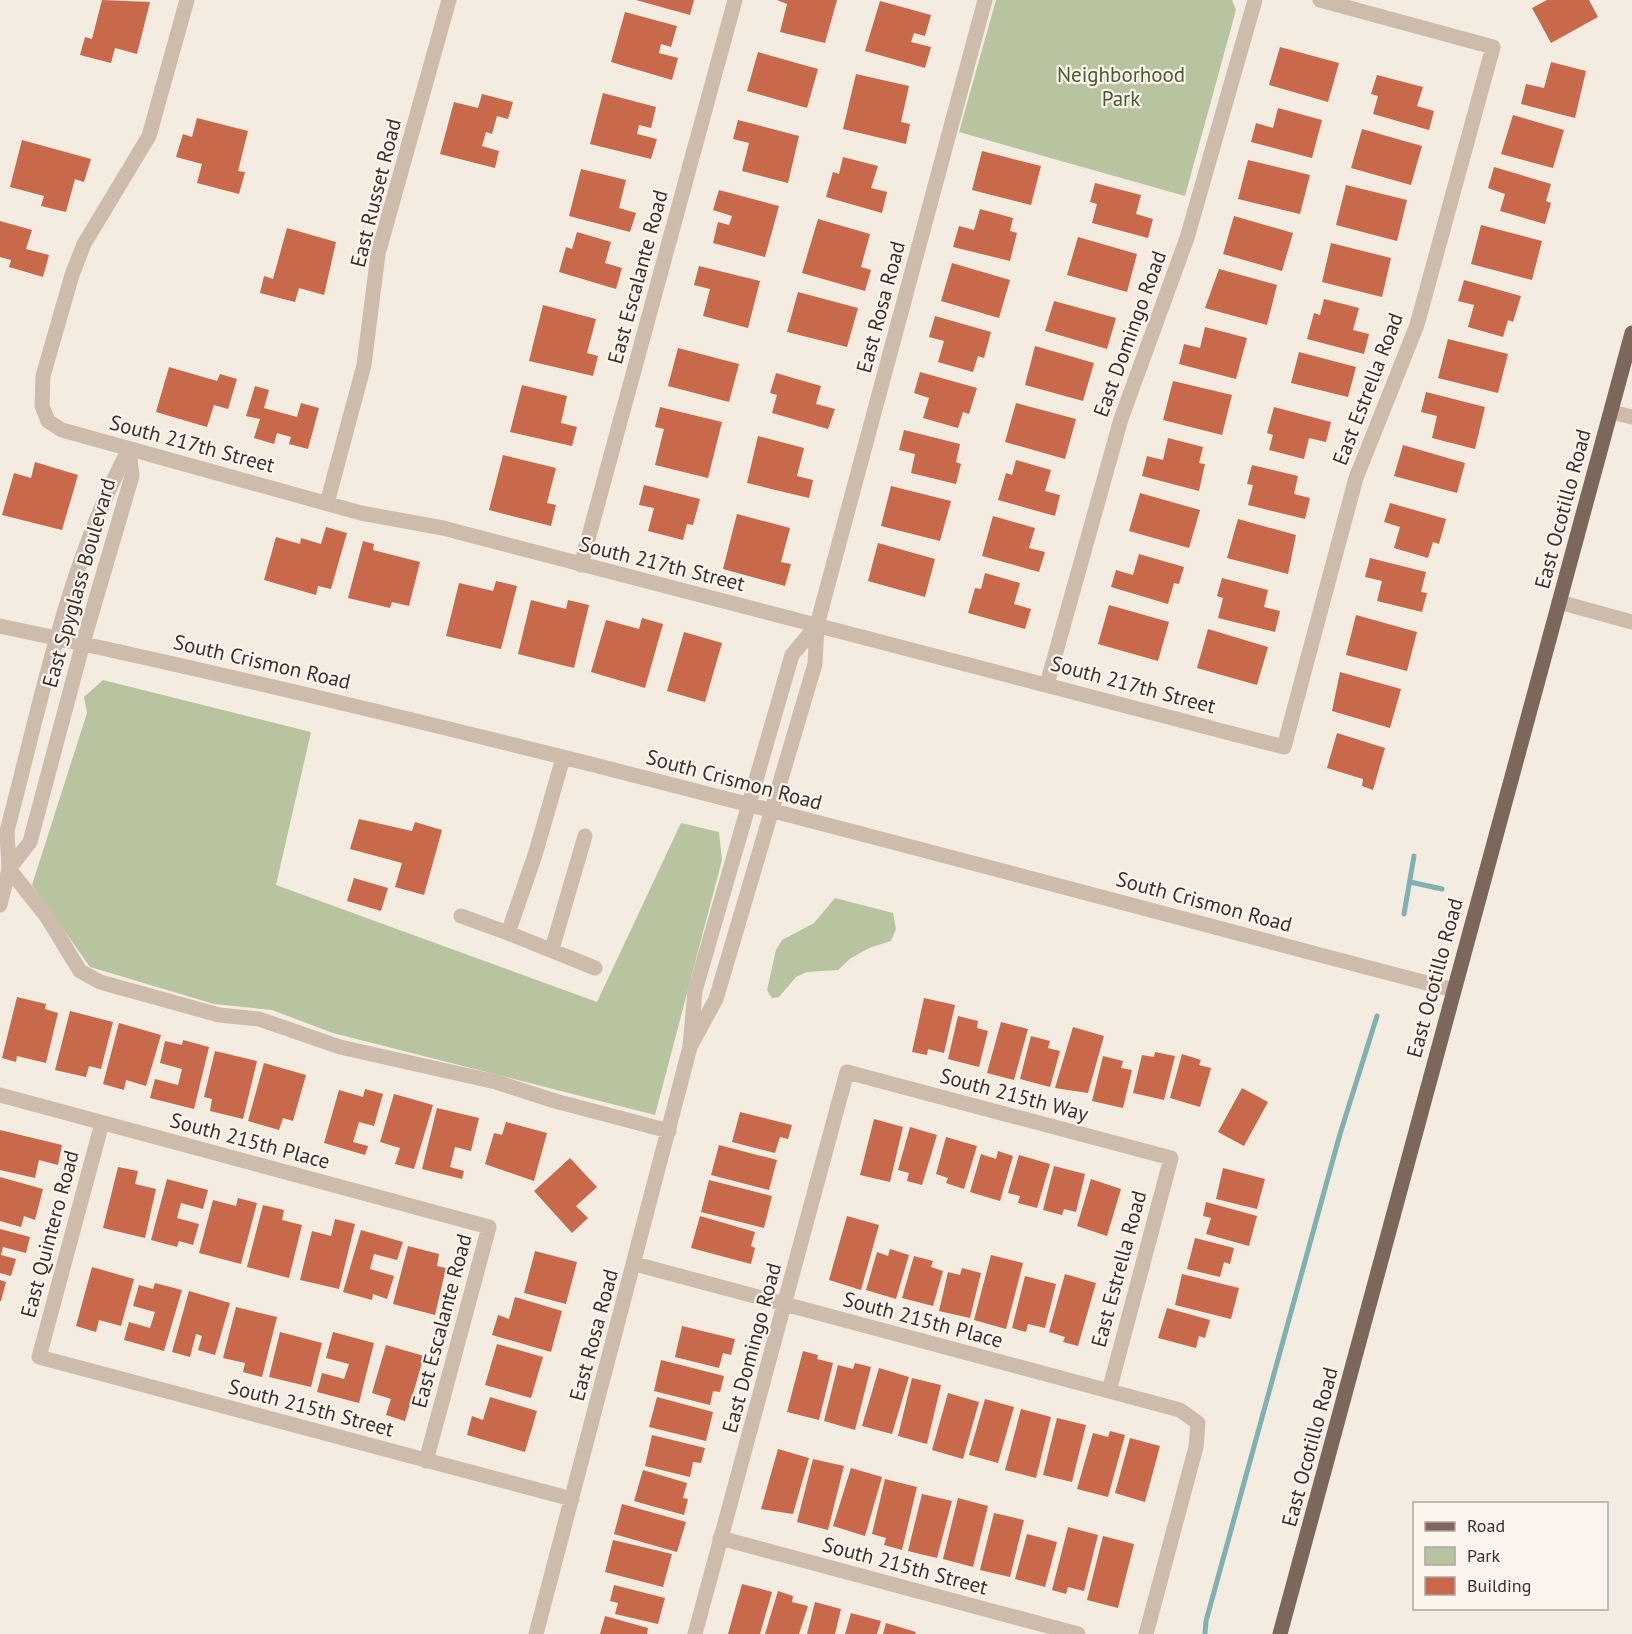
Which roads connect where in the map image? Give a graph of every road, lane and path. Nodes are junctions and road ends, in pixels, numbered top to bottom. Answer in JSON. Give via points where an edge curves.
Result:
{"nodes":[{"id":1,"x":187,"y":0,"type":"edge"},
{"id":2,"x":449,"y":0,"type":"edge"},
{"id":3,"x":735,"y":0,"type":"edge"},
{"id":4,"x":985,"y":0,"type":"edge"},
{"id":5,"x":1255,"y":0,"type":"edge"},
{"id":6,"x":1320,"y":0,"type":"edge"},
{"id":7,"x":1632,"y":333,"type":"edge"},
{"id":8,"x":1611,"y":412,"type":"junction"},
{"id":9,"x":1632,"y":417,"type":"edge"},
{"id":10,"x":129,"y":449,"type":"junction"},
{"id":11,"x":327,"y":502,"type":"junction"},
{"id":12,"x":581,"y":565,"type":"junction"},
{"id":13,"x":1559,"y":602,"type":"junction"},
{"id":14,"x":1632,"y":622,"type":"edge"},
{"id":15,"x":817,"y":625,"type":"junction"},
{"id":16,"x":0,"y":626,"type":"edge"},
{"id":17,"x":58,"y":638,"type":"junction"},
{"id":18,"x":83,"y":643,"type":"junction"},
{"id":19,"x":1047,"y":684,"type":"junction"},
{"id":20,"x":1284,"y":747,"type":"joint"},
{"id":21,"x":563,"y":758,"type":"junction"},
{"id":22,"x":750,"y":806,"type":"junction"},
{"id":23,"x":772,"y":812,"type":"junction"},
{"id":24,"x":585,"y":836,"type":"dead end"},
{"id":25,"x":9,"y":869,"type":"junction"},
{"id":26,"x":0,"y":905,"type":"edge"},
{"id":27,"x":461,"y":916,"type":"dead end"},
{"id":28,"x":508,"y":933,"type":"junction"},
{"id":29,"x":552,"y":949,"type":"junction"},
{"id":30,"x":595,"y":968,"type":"dead end"},
{"id":31,"x":1454,"y":990,"type":"junction"},
{"id":32,"x":690,"y":1047,"type":"junction"},
{"id":33,"x":847,"y":1072,"type":"joint"},
{"id":34,"x":0,"y":1095,"type":"edge"},
{"id":35,"x":102,"y":1123,"type":"junction"},
{"id":36,"x":669,"y":1131,"type":"junction"},
{"id":37,"x":1171,"y":1158,"type":"joint"},
{"id":38,"x":489,"y":1227,"type":"joint"},
{"id":39,"x":635,"y":1264,"type":"junction"},
{"id":40,"x":786,"y":1305,"type":"junction"},
{"id":41,"x":39,"y":1357,"type":"joint"},
{"id":42,"x":1109,"y":1391,"type":"junction"},
{"id":43,"x":426,"y":1461,"type":"junction"},
{"id":44,"x":572,"y":1499,"type":"junction"},
{"id":45,"x":720,"y":1538,"type":"junction"},
{"id":46,"x":536,"y":1634,"type":"edge"},
{"id":47,"x":695,"y":1634,"type":"edge"},
{"id":48,"x":1078,"y":1634,"type":"edge"},
{"id":49,"x":1146,"y":1634,"type":"edge"},
{"id":50,"x":1280,"y":1634,"type":"edge"}],
"edges":[{"from":1,"to":10,"type":"street","name":"South 217th Street","via":[[149,136],[84,244],[44,376],[42,406],[48,420],[62,430]]},
{"from":2,"to":11,"type":"street","name":"East Russet Road","via":[[378,254],[364,365]]},
{"from":3,"to":12,"type":"street","name":"East Escalante Road"},
{"from":4,"to":15,"type":"street","name":"East Rosa Road"},
{"from":5,"to":19,"type":"street","name":"East Domingo Road","via":[[1186,238],[1121,419]]},
{"from":6,"to":20,"type":"street","name":"East Estrella Road","via":[[1493,47],[1417,325],[1356,478]]},
{"from":7,"to":8,"type":"main road","name":"East Ocotillo Road"},
{"from":8,"to":9,"type":"street"},
{"from":8,"to":13,"type":"main road","name":"East Ocotillo Road"},
{"from":10,"to":11,"type":"street","name":"South 217th Street"},
{"from":10,"to":17,"type":"street","name":"East Spyglass Boulevard","via":[[110,485],[74,578]]},
{"from":10,"to":18,"type":"street","name":"East Spyglass Boulevard","via":[[132,476]]},
{"from":11,"to":12,"type":"street","name":"South 217th Street"},
{"from":12,"to":15,"type":"street","name":"South 217th Street"},
{"from":13,"to":14,"type":"street"},
{"from":13,"to":31,"type":"main road","name":"East Ocotillo Road"},
{"from":15,"to":19,"type":"street","name":"South 217th Street"},
{"from":15,"to":22,"type":"street","name":"East Rosa Road","via":[[792,655]]},
{"from":15,"to":23,"type":"street","name":"East Rosa Road","via":[[815,664]]},
{"from":16,"to":17,"type":"street","name":"South Crismon Road"},
{"from":17,"to":18,"type":"street","name":"South Crismon Road"},
{"from":17,"to":25,"type":"street","name":"East Spyglass Boulevard","via":[[7,831]]},
{"from":18,"to":21,"type":"street","name":"South Crismon Road","via":[[276,686]]},
{"from":18,"to":25,"type":"street","name":"East Spyglass Boulevard","via":[[30,842]]},
{"from":19,"to":20,"type":"street","name":"South 217th Street"},
{"from":21,"to":22,"type":"street","name":"South Crismon Road"},
{"from":21,"to":28,"type":"street"},
{"from":22,"to":23,"type":"street","name":"South Crismon Road"},
{"from":22,"to":32,"type":"street","name":"East Rosa Road","via":[[695,991]]},
{"from":23,"to":31,"type":"street","name":"South Crismon Road"},
{"from":23,"to":32,"type":"street","name":"East Rosa Road","via":[[716,999]]},
{"from":24,"to":29,"type":"street"},
{"from":25,"to":26,"type":"street","name":"East Spyglass Boulevard"},
{"from":25,"to":36,"type":"street","via":[[47,917],[80,970],[100,982],[219,1015],[259,1019],[340,1047],[496,1082]]},
{"from":27,"to":28,"type":"street"},
{"from":28,"to":29,"type":"street"},
{"from":29,"to":30,"type":"street"},
{"from":31,"to":50,"type":"main road","name":"East Ocotillo Road"},
{"from":32,"to":36,"type":"street","name":"East Rosa Road"},
{"from":33,"to":37,"type":"street","name":"South 215th Way"},
{"from":33,"to":40,"type":"street","name":"East Domingo Road"},
{"from":34,"to":35,"type":"street","name":"South 215th Place"},
{"from":35,"to":38,"type":"street","name":"South 215th Place"},
{"from":35,"to":41,"type":"street","name":"East Quintero Road"},
{"from":36,"to":39,"type":"street","name":"East Rosa Road"},
{"from":37,"to":42,"type":"street","name":"East Estrella Road"},
{"from":38,"to":43,"type":"street","name":"East Escalante Road"},
{"from":39,"to":40,"type":"street","name":"South 215th Place"},
{"from":39,"to":44,"type":"street","name":"East Rosa Road"},
{"from":40,"to":42,"type":"street","name":"South 215th Place"},
{"from":40,"to":45,"type":"street","name":"East Domingo Road"},
{"from":41,"to":43,"type":"street","name":"South 215th Street"},
{"from":42,"to":49,"type":"street","name":"South 215th Place","via":[[1180,1410],[1198,1423],[1196,1447]]},
{"from":43,"to":44,"type":"street","name":"South 215th Street"},
{"from":44,"to":46,"type":"street","name":"East Rosa Road"},
{"from":45,"to":47,"type":"street","name":"East Domingo Road"},
{"from":45,"to":48,"type":"street","name":"South 215th Street"}]}
